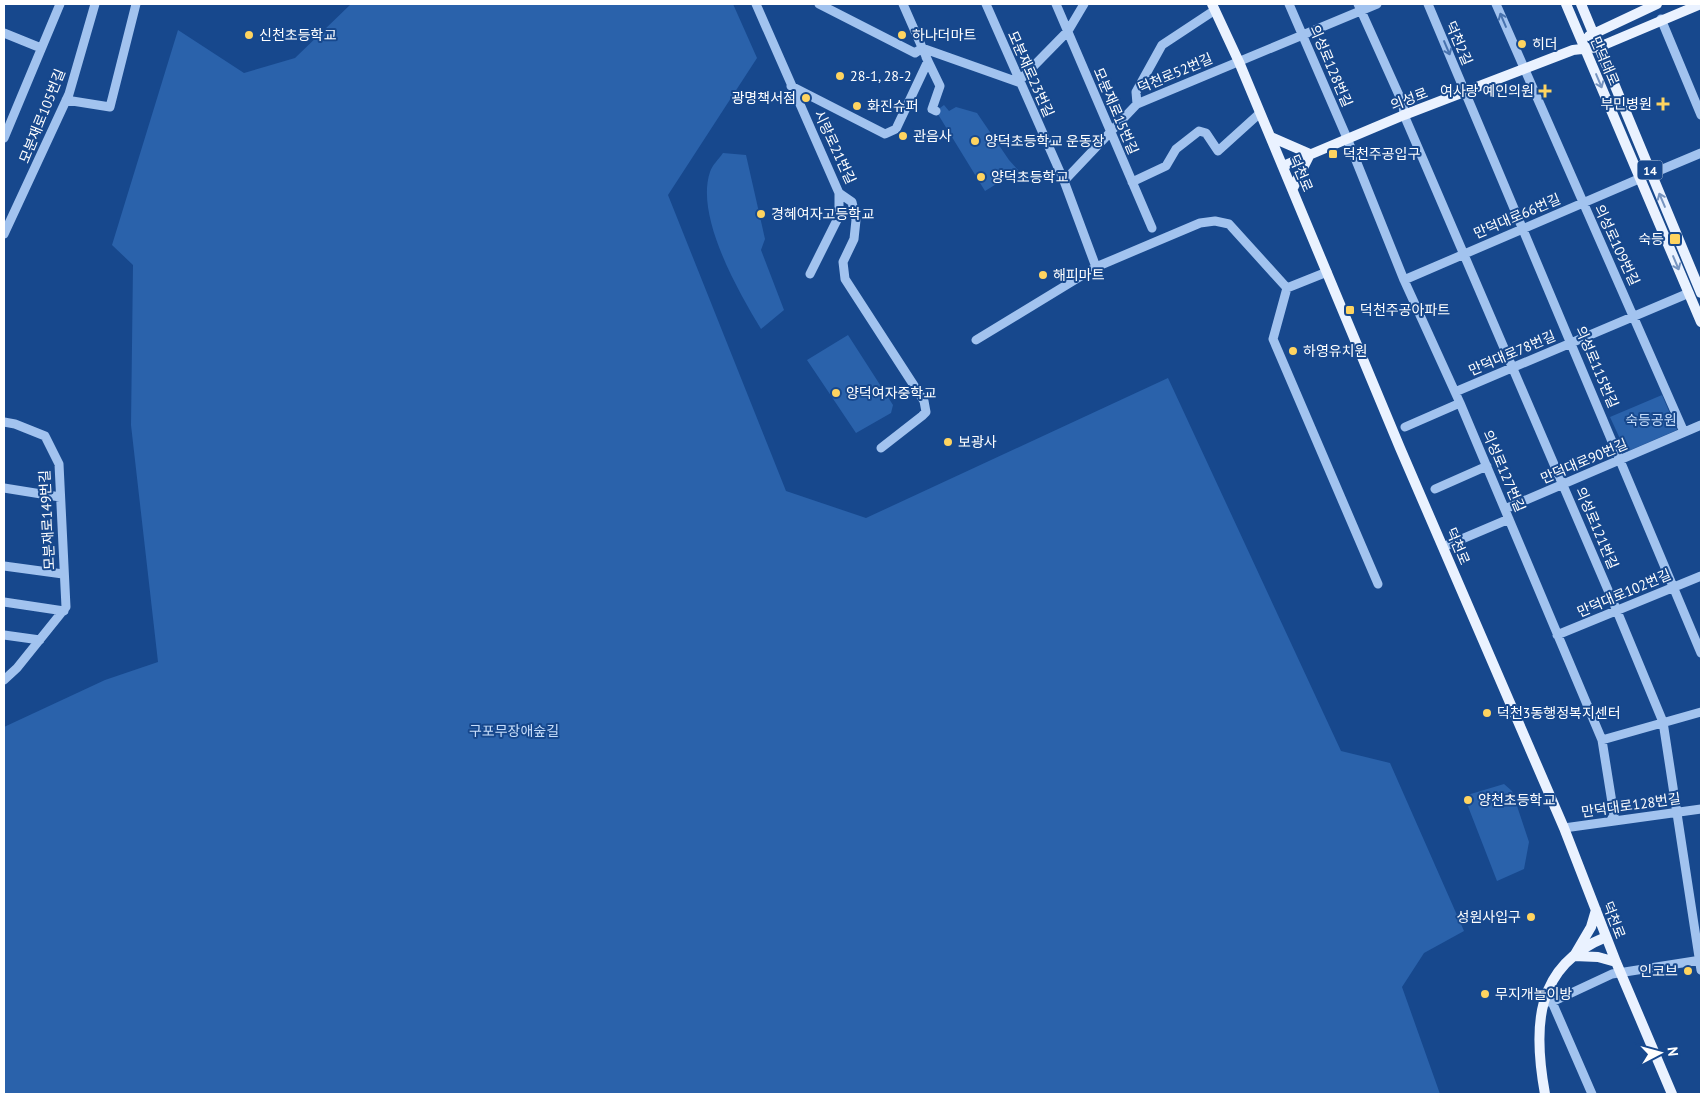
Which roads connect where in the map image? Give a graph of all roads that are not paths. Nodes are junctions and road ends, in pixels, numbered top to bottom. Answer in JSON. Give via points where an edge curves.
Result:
{"nodes":[{"id":1,"x":60,"y":4,"type":"edge"},
{"id":2,"x":95,"y":4,"type":"edge"},
{"id":3,"x":136,"y":4,"type":"edge"},
{"id":4,"x":756,"y":4,"type":"edge"},
{"id":5,"x":819,"y":4,"type":"edge"},
{"id":6,"x":904,"y":4,"type":"edge"},
{"id":7,"x":986,"y":4,"type":"edge"},
{"id":8,"x":1056,"y":4,"type":"edge"},
{"id":9,"x":1084,"y":4,"type":"edge"},
{"id":10,"x":1289,"y":4,"type":"edge"},
{"id":11,"x":1377,"y":4,"type":"edge"},
{"id":12,"x":1428,"y":4,"type":"edge"},
{"id":13,"x":1496,"y":4,"type":"edge"},
{"id":14,"x":1566,"y":4,"type":"edge"},
{"id":15,"x":1581,"y":4,"type":"edge"},
{"id":16,"x":1655,"y":4,"type":"edge"},
{"id":17,"x":1701,"y":4,"type":"edge"},
{"id":18,"x":1213,"y":7,"type":"edge"},
{"id":19,"x":1360,"y":7,"type":"edge"},
{"id":20,"x":1629,"y":17,"type":"junction"},
{"id":21,"x":1657,"y":19,"type":"junction"},
{"id":22,"x":1068,"y":31,"type":"junction"},
{"id":23,"x":1634,"y":31,"type":"junction"},
{"id":24,"x":4,"y":33,"type":"edge"},
{"id":25,"x":1593,"y":33,"type":"junction"},
{"id":26,"x":1303,"y":36,"type":"junction"},
{"id":27,"x":1584,"y":45,"type":"junction"},
{"id":28,"x":1599,"y":46,"type":"junction"},
{"id":29,"x":41,"y":48,"type":"junction"},
{"id":30,"x":922,"y":48,"type":"junction"},
{"id":31,"x":1239,"y":62,"type":"junction"},
{"id":32,"x":1524,"y":69,"type":"junction"},
{"id":33,"x":1018,"y":82,"type":"junction"},
{"id":34,"x":791,"y":86,"type":"junction"},
{"id":35,"x":1465,"y":93,"type":"junction"},
{"id":36,"x":66,"y":100,"type":"junction"},
{"id":37,"x":1137,"y":104,"type":"junction"},
{"id":38,"x":936,"y":111,"type":"dead end"},
{"id":39,"x":4,"y":112,"type":"edge"},
{"id":40,"x":1260,"y":113,"type":"junction"},
{"id":41,"x":1404,"y":115,"type":"junction"},
{"id":42,"x":1701,"y":115,"type":"edge"},
{"id":43,"x":13,"y":116,"type":"junction"},
{"id":44,"x":1110,"y":133,"type":"junction"},
{"id":45,"x":1271,"y":137,"type":"junction"},
{"id":46,"x":4,"y":138,"type":"edge"},
{"id":47,"x":1347,"y":138,"type":"junction"},
{"id":48,"x":1701,"y":153,"type":"edge"},
{"id":49,"x":1310,"y":154,"type":"junction"},
{"id":50,"x":1283,"y":166,"type":"junction"},
{"id":51,"x":1651,"y":174,"type":"junction"},
{"id":52,"x":1641,"y":178,"type":"junction"},
{"id":53,"x":1064,"y":181,"type":"junction"},
{"id":54,"x":1132,"y":182,"type":"junction"},
{"id":55,"x":1293,"y":188,"type":"junction"},
{"id":56,"x":839,"y":193,"type":"junction"},
{"id":57,"x":1583,"y":203,"type":"junction"},
{"id":58,"x":1152,"y":228,"type":"dead end"},
{"id":59,"x":1523,"y":229,"type":"junction"},
{"id":60,"x":4,"y":234,"type":"edge"},
{"id":61,"x":1463,"y":254,"type":"junction"},
{"id":62,"x":1096,"y":267,"type":"junction"},
{"id":63,"x":1327,"y":272,"type":"junction"},
{"id":64,"x":810,"y":274,"type":"dead end"},
{"id":65,"x":1404,"y":280,"type":"junction"},
{"id":66,"x":1287,"y":288,"type":"junction"},
{"id":67,"x":1689,"y":293,"type":"junction"},
{"id":68,"x":1701,"y":293,"type":"edge"},
{"id":69,"x":1635,"y":317,"type":"junction"},
{"id":70,"x":1701,"y":322,"type":"edge"},
{"id":71,"x":976,"y":340,"type":"dead end"},
{"id":72,"x":1572,"y":343,"type":"junction"},
{"id":73,"x":1512,"y":368,"type":"junction"},
{"id":74,"x":1455,"y":392,"type":"junction"},
{"id":75,"x":1460,"y":403,"type":"junction"},
{"id":76,"x":4,"y":422,"type":"edge"},
{"id":77,"x":1701,"y":425,"type":"edge"},
{"id":78,"x":1405,"y":427,"type":"dead end"},
{"id":79,"x":1684,"y":432,"type":"junction"},
{"id":80,"x":881,"y":448,"type":"dead end"},
{"id":81,"x":1621,"y":460,"type":"junction"},
{"id":82,"x":1487,"y":466,"type":"junction"},
{"id":83,"x":1563,"y":485,"type":"junction"},
{"id":84,"x":4,"y":488,"type":"edge"},
{"id":85,"x":1435,"y":489,"type":"dead end"},
{"id":86,"x":60,"y":497,"type":"junction"},
{"id":87,"x":1505,"y":509,"type":"junction"},
{"id":88,"x":1509,"y":519,"type":"junction"},
{"id":89,"x":1443,"y":547,"type":"junction"},
{"id":90,"x":4,"y":566,"type":"edge"},
{"id":91,"x":63,"y":574,"type":"junction"},
{"id":92,"x":1701,"y":576,"type":"edge"},
{"id":93,"x":1378,"y":584,"type":"dead end"},
{"id":94,"x":1674,"y":587,"type":"junction"},
{"id":95,"x":4,"y":602,"type":"edge"},
{"id":96,"x":64,"y":611,"type":"junction"},
{"id":97,"x":1617,"y":611,"type":"junction"},
{"id":98,"x":4,"y":635,"type":"edge"},
{"id":99,"x":1557,"y":635,"type":"junction"},
{"id":100,"x":40,"y":640,"type":"junction"},
{"id":101,"x":1701,"y":653,"type":"edge"},
{"id":102,"x":4,"y":680,"type":"edge"},
{"id":103,"x":1701,"y":712,"type":"edge"},
{"id":104,"x":1663,"y":722,"type":"junction"},
{"id":105,"x":1602,"y":740,"type":"junction"},
{"id":106,"x":1701,"y":809,"type":"edge"},
{"id":107,"x":1677,"y":812,"type":"junction"},
{"id":108,"x":1611,"y":820,"type":"junction"},
{"id":109,"x":1564,"y":828,"type":"junction"},
{"id":110,"x":1596,"y":910,"type":"junction"},
{"id":111,"x":1606,"y":937,"type":"junction"},
{"id":112,"x":1574,"y":956,"type":"junction"},
{"id":113,"x":1616,"y":962,"type":"junction"},
{"id":114,"x":1701,"y":964,"type":"edge"},
{"id":115,"x":1620,"y":971,"type":"junction"},
{"id":116,"x":1548,"y":1002,"type":"junction"},
{"id":117,"x":1544,"y":1094,"type":"edge"},
{"id":118,"x":1592,"y":1094,"type":"edge"},
{"id":119,"x":1672,"y":1094,"type":"edge"}],
"edges":[{"from":1,"to":29,"type":"street"},
{"from":2,"to":36,"type":"street","name":"모분재로105번길"},
{"from":3,"to":36,"type":"street","via":[[110,108]]},
{"from":4,"to":34,"type":"street","name":"시랑로21번길"},
{"from":5,"to":30,"type":"street","via":[[915,52]]},
{"from":6,"to":30,"type":"street"},
{"from":7,"to":33,"type":"street","name":"모분재로23번길"},
{"from":8,"to":22,"type":"street","name":"모분재로15번길"},
{"from":9,"to":22,"type":"street"},
{"from":10,"to":26,"type":"street","name":"의성로128번길"},
{"from":11,"to":19,"type":"street","name":"덕천로52번길"},
{"from":12,"to":35,"type":"street","name":"덕천2길","one_way":true},
{"from":32,"to":13,"type":"street","name":"의성로109번길","one_way":true},
{"from":14,"to":27,"type":"main road","name":"만덕대로"},
{"from":15,"to":25,"type":"main road","name":"만덕대로","number":"14"},
{"from":16,"to":20,"type":"main road","name":"의성로"},
{"from":17,"to":21,"type":"main road"},
{"from":18,"to":31,"type":"main road","name":"덕천로"},
{"from":18,"to":37,"type":"street","name":"덕천로","via":[[1162,46],[1136,92]]},
{"from":19,"to":26,"type":"street","name":"덕천로52번길"},
{"from":19,"to":41,"type":"street","name":"의성로121번길","via":[[1403,104]]},
{"from":20,"to":23,"type":"main road","via":[[1621,28]]},
{"from":20,"to":25,"type":"main road","name":"의성로"},
{"from":21,"to":23,"type":"main road","via":[[1636,26]]},
{"from":21,"to":42,"type":"street"},
{"from":22,"to":33,"type":"street"},
{"from":22,"to":44,"type":"street","name":"모분재로15번길"},
{"from":23,"to":28,"type":"main road"},
{"from":24,"to":29,"type":"street"},
{"from":25,"to":27,"type":"main road","name":"의성로"},
{"from":25,"to":28,"type":"main road","name":"만덕대로","number":"14"},
{"from":26,"to":31,"type":"street","name":"덕천로52번길"},
{"from":26,"to":47,"type":"street","name":"의성로128번길"},
{"from":27,"to":28,"type":"main road"},
{"from":27,"to":32,"type":"main road","name":"의성로"},
{"from":27,"to":52,"type":"main road","name":"만덕대로","one_way":true},
{"from":28,"to":51,"type":"main road","name":"만덕대로","number":"14"},
{"from":29,"to":43,"type":"street"},
{"from":30,"to":33,"type":"street"},
{"from":30,"to":34,"type":"street","via":[[928,61],[896,129],[884,134]]},
{"from":30,"to":38,"type":"street","via":[[940,86],[932,109]]},
{"from":31,"to":37,"type":"street","name":"덕천로52번길"},
{"from":31,"to":40,"type":"main road","name":"덕천로"},
{"from":32,"to":35,"type":"main road","name":"의성로"},
{"from":32,"to":57,"type":"street","name":"의성로109번길"},
{"from":33,"to":53,"type":"street","name":"모분재로23번길"},
{"from":34,"to":56,"type":"street","name":"시랑로21번길"},
{"from":35,"to":41,"type":"main road","name":"의성로"},
{"from":35,"to":59,"type":"street","name":"의성로115번길"},
{"from":36,"to":60,"type":"street","name":"모분재로105번길"},
{"from":37,"to":44,"type":"street","name":"덕천로52번길"},
{"from":39,"to":43,"type":"street"},
{"from":40,"to":45,"type":"main road","name":"덕천로"},
{"from":40,"to":54,"type":"street","via":[[1218,151],[1206,133],[1199,131],[1176,149],[1166,166]]},
{"from":41,"to":47,"type":"main road","name":"의성로"},
{"from":41,"to":61,"type":"street","name":"의성로121번길"},
{"from":43,"to":46,"type":"street"},
{"from":44,"to":53,"type":"street","name":"덕천로52번길"},
{"from":44,"to":54,"type":"street","name":"모분재로15번길"},
{"from":45,"to":49,"type":"main road"},
{"from":45,"to":50,"type":"main road","name":"덕천로"},
{"from":47,"to":49,"type":"main road","name":"의성로"},
{"from":47,"to":65,"type":"street","name":"의성로127번길"},
{"from":48,"to":51,"type":"street"},
{"from":49,"to":50,"type":"main road","name":"의성로"},
{"from":49,"to":55,"type":"main road"},
{"from":50,"to":55,"type":"main road","name":"덕천로"},
{"from":68,"to":51,"type":"main road","name":"만덕대로","number":"14","one_way":true},
{"from":52,"to":57,"type":"street","name":"만덕대로66번길"},
{"from":52,"to":67,"type":"main road","name":"만덕대로","one_way":true},
{"from":53,"to":62,"type":"street","name":"모분재로23번길"},
{"from":54,"to":58,"type":"street","name":"모분재로15번길"},
{"from":55,"to":63,"type":"main road","name":"덕천로"},
{"from":56,"to":64,"type":"street","via":[[839,216]]},
{"from":56,"to":80,"type":"street","name":"시랑로21번길","via":[[852,202],[856,220],[854,238],[843,262],[845,279],[924,401],[926,412]]},
{"from":57,"to":59,"type":"street","name":"만덕대로66번길"},
{"from":57,"to":69,"type":"street","name":"의성로109번길"},
{"from":59,"to":61,"type":"street","name":"만덕대로66번길"},
{"from":59,"to":72,"type":"street","name":"의성로115번길"},
{"from":61,"to":65,"type":"street","name":"만덕대로66번길"},
{"from":61,"to":73,"type":"street","name":"의성로121번길"},
{"from":62,"to":66,"type":"street","via":[[1200,223],[1215,221],[1229,224]]},
{"from":62,"to":71,"type":"street"},
{"from":63,"to":66,"type":"street"},
{"from":63,"to":89,"type":"main road","name":"덕천로"},
{"from":65,"to":74,"type":"street","name":"의성로127번길"},
{"from":66,"to":93,"type":"street","via":[[1273,339]]},
{"from":67,"to":69,"type":"street","name":"만덕대로78번길"},
{"from":67,"to":70,"type":"main road","name":"만덕대로"},
{"from":69,"to":72,"type":"street","name":"만덕대로78번길"},
{"from":69,"to":79,"type":"street","name":"의성로109번길"},
{"from":72,"to":73,"type":"street","name":"만덕대로78번길"},
{"from":72,"to":81,"type":"street","name":"의성로115번길"},
{"from":73,"to":74,"type":"street","name":"만덕대로78번길"},
{"from":73,"to":83,"type":"street","name":"의성로121번길"},
{"from":74,"to":75,"type":"street","name":"의성로127번길"},
{"from":75,"to":78,"type":"street"},
{"from":75,"to":82,"type":"street","name":"의성로127번길"},
{"from":76,"to":86,"type":"street","name":"모분재로149번길","via":[[45,436],[59,464]]},
{"from":77,"to":79,"type":"street","name":"만덕대로90번길"},
{"from":79,"to":81,"type":"street","name":"만덕대로90번길"},
{"from":81,"to":83,"type":"street","name":"만덕대로90번길"},
{"from":81,"to":94,"type":"street","name":"의성로115번길"},
{"from":82,"to":85,"type":"street"},
{"from":82,"to":87,"type":"street","name":"의성로127번길"},
{"from":83,"to":87,"type":"street","name":"만덕대로90번길"},
{"from":83,"to":97,"type":"street","name":"의성로121번길"},
{"from":84,"to":86,"type":"street"},
{"from":86,"to":91,"type":"street","name":"모분재로149번길"},
{"from":87,"to":88,"type":"street","name":"의성로127번길"},
{"from":88,"to":89,"type":"street"},
{"from":88,"to":99,"type":"street","name":"의성로127번길"},
{"from":89,"to":109,"type":"main road","name":"덕천로"},
{"from":90,"to":91,"type":"street"},
{"from":91,"to":96,"type":"street","name":"모분재로149번길"},
{"from":92,"to":94,"type":"street","name":"만덕대로102번길"},
{"from":94,"to":97,"type":"street","name":"만덕대로102번길"},
{"from":94,"to":101,"type":"street","name":"의성로115번길"},
{"from":95,"to":96,"type":"street"},
{"from":96,"to":100,"type":"street"},
{"from":97,"to":99,"type":"street","name":"만덕대로102번길"},
{"from":97,"to":104,"type":"street","name":"의성로121번길"},
{"from":98,"to":100,"type":"street"},
{"from":99,"to":105,"type":"street","name":"의성로127번길"},
{"from":100,"to":102,"type":"street"},
{"from":103,"to":104,"type":"street"},
{"from":104,"to":105,"type":"street"},
{"from":104,"to":107,"type":"street","name":"의성로121번길"},
{"from":105,"to":108,"type":"street","name":"의성로127번길","via":[[1614,814]]},
{"from":106,"to":107,"type":"street","name":"만덕대로128번길"},
{"from":107,"to":108,"type":"street","name":"만덕대로128번길"},
{"from":107,"to":114,"type":"street","name":"의성로121번길"},
{"from":108,"to":109,"type":"street","name":"만덕대로128번길"},
{"from":109,"to":110,"type":"main road","name":"덕천로"},
{"from":110,"to":111,"type":"main road","name":"덕천로"},
{"from":110,"to":112,"type":"main road","via":[[1591,927]]},
{"from":111,"to":112,"type":"main road"},
{"from":111,"to":113,"type":"main road","name":"덕천로"},
{"from":112,"to":113,"type":"main road"},
{"from":112,"to":116,"type":"main road","via":[[1554,976]]},
{"from":113,"to":115,"type":"main road","name":"덕천로"},
{"from":114,"to":115,"type":"street"},
{"from":115,"to":116,"type":"street"},
{"from":115,"to":119,"type":"main road","name":"덕천로"},
{"from":116,"to":117,"type":"main road","via":[[1538,1042]]},
{"from":116,"to":118,"type":"street"}]}
